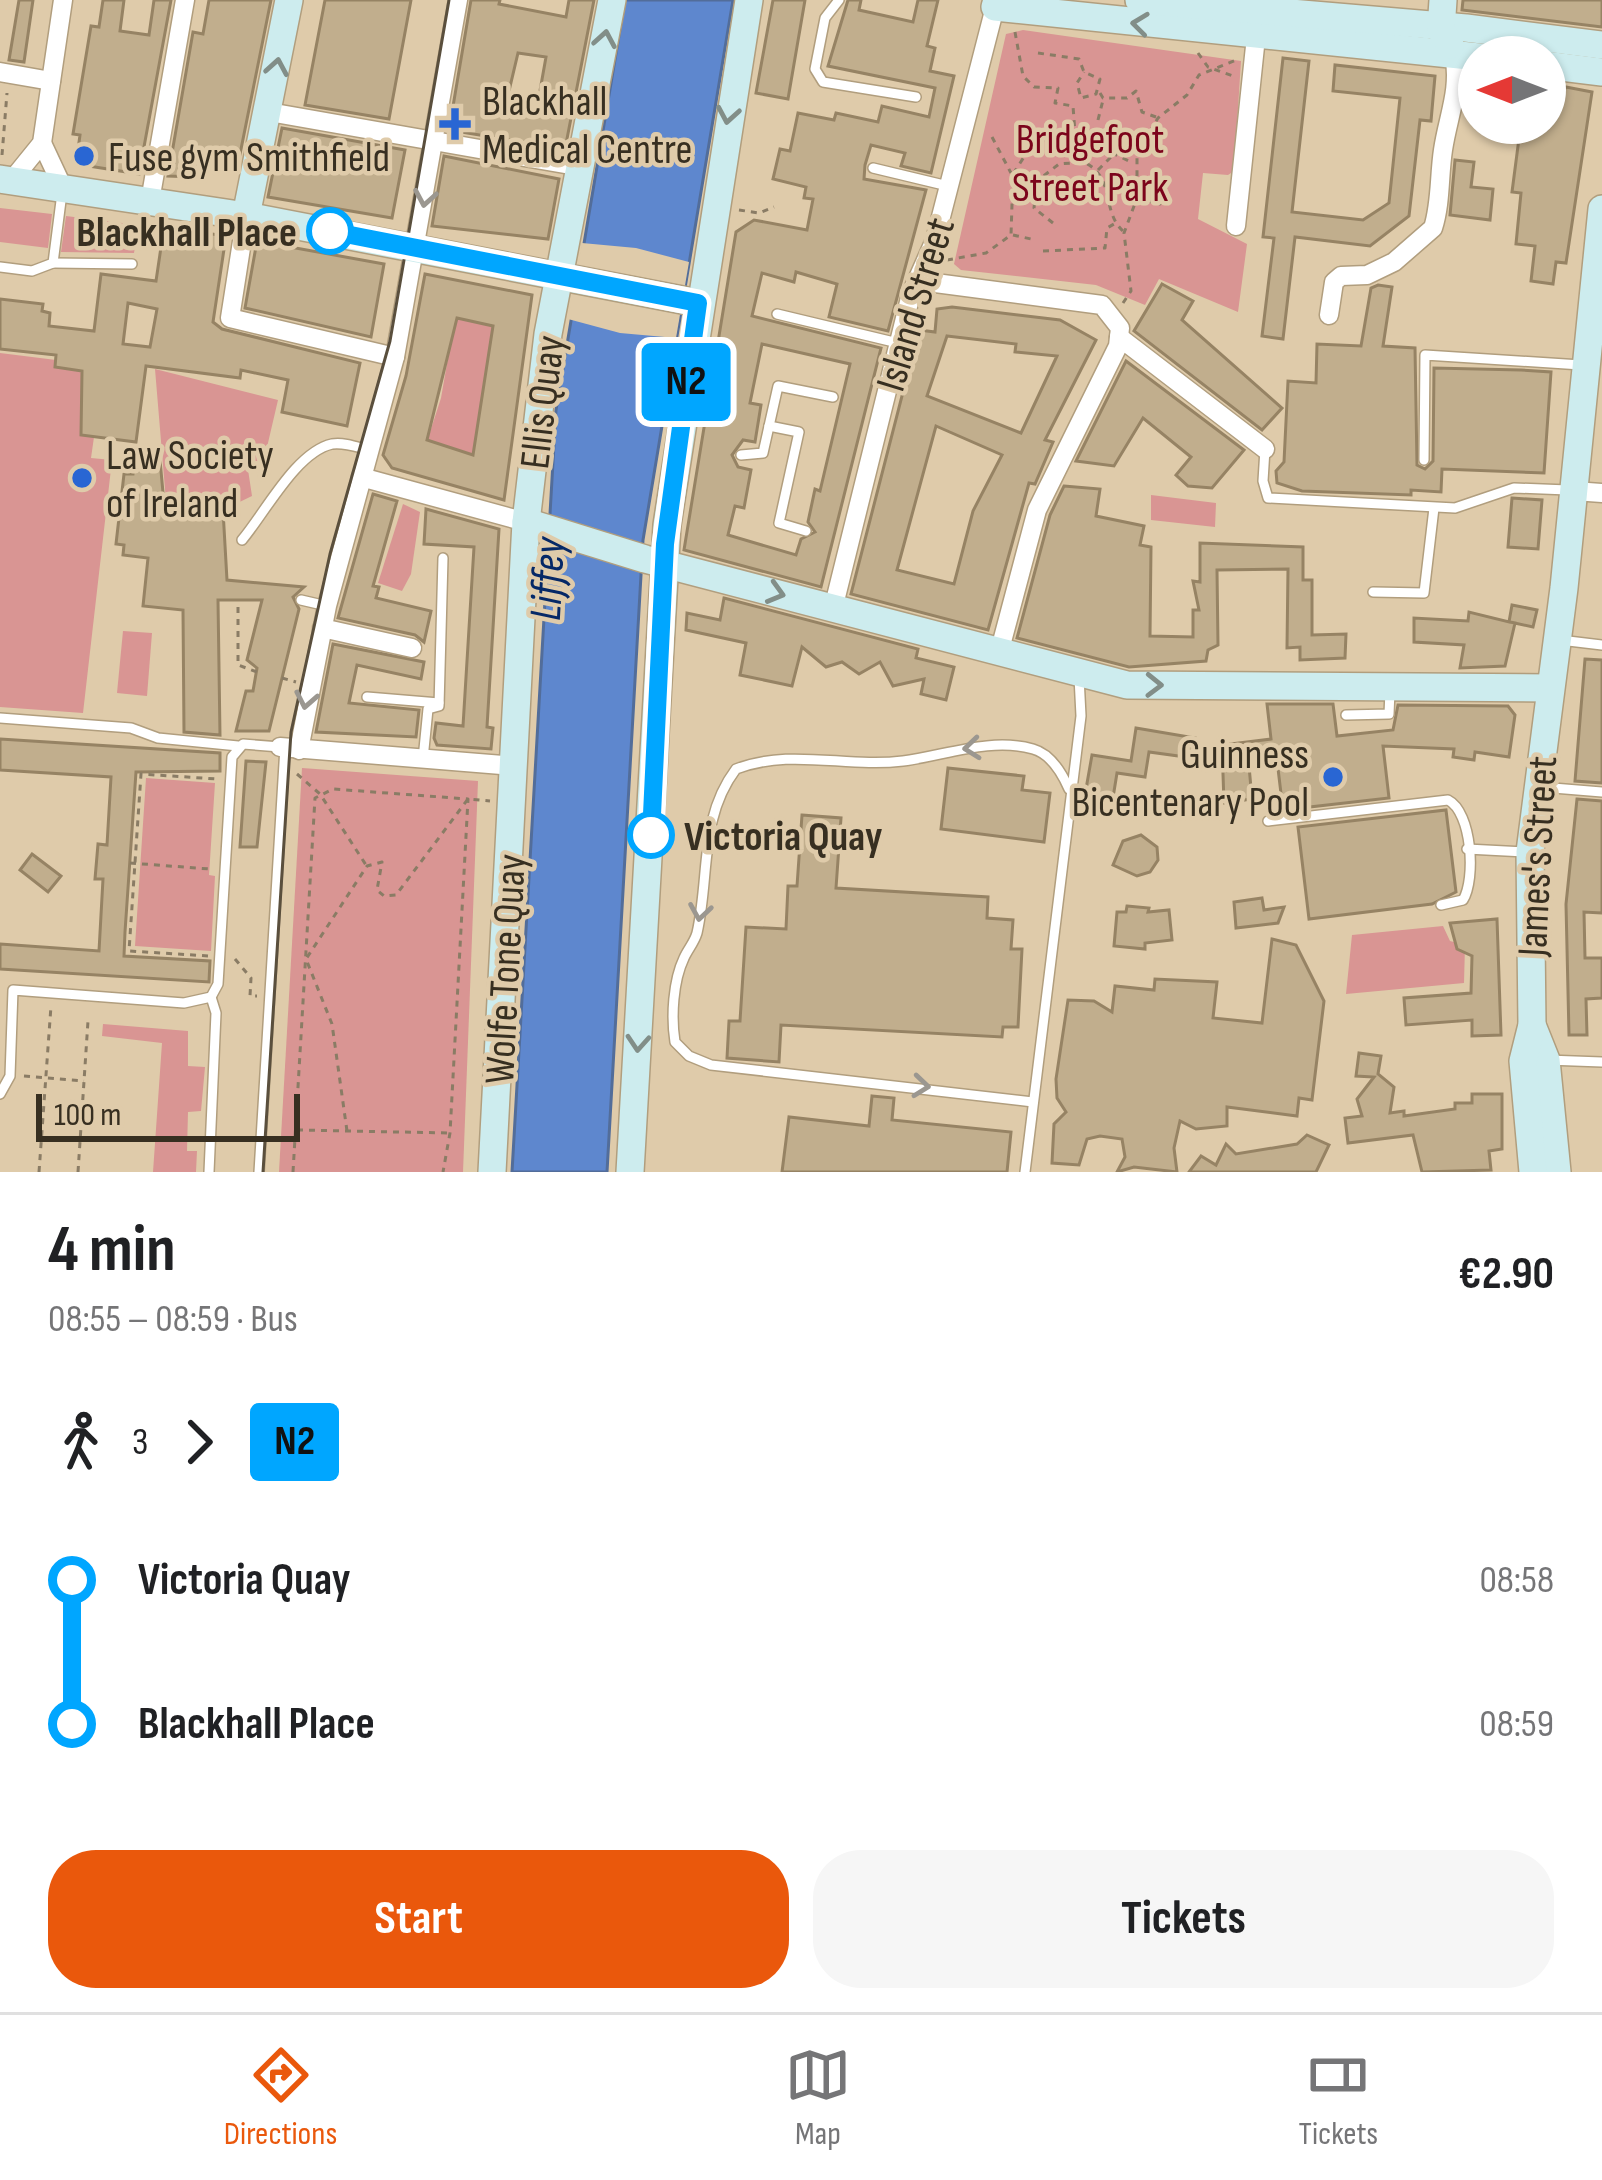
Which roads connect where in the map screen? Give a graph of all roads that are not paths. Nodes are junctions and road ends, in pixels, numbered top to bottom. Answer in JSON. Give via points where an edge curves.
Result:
{"nodes":[{"id":1,"x":63,"y":0,"type":"edge"},
{"id":2,"x":185,"y":0,"type":"edge"},
{"id":3,"x":289,"y":0,"type":"edge"},
{"id":4,"x":458,"y":0,"type":"edge"},
{"id":5,"x":612,"y":0,"type":"edge"},
{"id":6,"x":748,"y":0,"type":"edge"},
{"id":7,"x":839,"y":0,"type":"edge"},
{"id":8,"x":1139,"y":0,"type":"edge"},
{"id":9,"x":1443,"y":0,"type":"edge"},
{"id":10,"x":996,"y":3,"type":"edge"},
{"id":11,"x":1315,"y":9,"type":"edge"},
{"id":12,"x":1463,"y":36,"type":"edge"},
{"id":13,"x":1530,"y":36,"type":"edge"},
{"id":14,"x":1566,"y":40,"type":"edge"},
{"id":15,"x":1602,"y":45,"type":"edge"},
{"id":16,"x":1458,"y":47,"type":"edge"},
{"id":17,"x":1247,"y":48,"type":"junction"},
{"id":18,"x":1566,"y":68,"type":"edge"},
{"id":19,"x":4,"y":72,"type":"edge"},
{"id":20,"x":1602,"y":73,"type":"edge"},
{"id":21,"x":51,"y":81,"type":"junction"},
{"id":22,"x":916,"y":98,"type":"dead end"},
{"id":23,"x":269,"y":112,"type":"junction"},
{"id":24,"x":426,"y":141,"type":"junction"},
{"id":25,"x":42,"y":143,"type":"junction"},
{"id":26,"x":583,"y":167,"type":"junction"},
{"id":27,"x":873,"y":168,"type":"dead end"},
{"id":28,"x":6,"y":180,"type":"edge"},
{"id":29,"x":949,"y":186,"type":"junction"},
{"id":30,"x":63,"y":188,"type":"junction"},
{"id":31,"x":149,"y":201,"type":"junction"},
{"id":32,"x":1602,"y":209,"type":"edge"},
{"id":33,"x":246,"y":216,"type":"junction"},
{"id":34,"x":1236,"y":226,"type":"dead end"},
{"id":35,"x":416,"y":248,"type":"junction"},
{"id":36,"x":53,"y":263,"type":"junction"},
{"id":37,"x":132,"y":264,"type":"dead end"},
{"id":38,"x":0,"y":267,"type":"edge"},
{"id":39,"x":567,"y":279,"type":"junction"},
{"id":40,"x":920,"y":281,"type":"junction"},
{"id":41,"x":690,"y":302,"type":"junction"},
{"id":42,"x":777,"y":314,"type":"dead end"},
{"id":43,"x":1329,"y":315,"type":"dead end"},
{"id":44,"x":1120,"y":337,"type":"junction"},
{"id":45,"x":898,"y":343,"type":"junction"},
{"id":46,"x":395,"y":356,"type":"junction"},
{"id":47,"x":1586,"y":365,"type":"junction"},
{"id":48,"x":833,"y":397,"type":"dead end"},
{"id":49,"x":769,"y":426,"type":"junction"},
{"id":50,"x":1265,"y":449,"type":"joint"},
{"id":51,"x":369,"y":450,"type":"junction"},
{"id":52,"x":741,"y":455,"type":"dead end"},
{"id":53,"x":1424,"y":460,"type":"dead end"},
{"id":54,"x":362,"y":477,"type":"junction"},
{"id":55,"x":1588,"y":492,"type":"edge"},
{"id":56,"x":1434,"y":508,"type":"junction"},
{"id":57,"x":536,"y":525,"type":"junction"},
{"id":58,"x":806,"y":531,"type":"dead end"},
{"id":59,"x":242,"y":540,"type":"dead end"},
{"id":60,"x":443,"y":557,"type":"dead end"},
{"id":61,"x":654,"y":561,"type":"junction"},
{"id":62,"x":1373,"y":592,"type":"dead end"},
{"id":63,"x":301,"y":600,"type":"dead end"},
{"id":64,"x":327,"y":606,"type":"junction"},
{"id":65,"x":833,"y":609,"type":"junction"},
{"id":66,"x":322,"y":628,"type":"junction"},
{"id":67,"x":1558,"y":640,"type":"junction"},
{"id":68,"x":1602,"y":645,"type":"edge"},
{"id":69,"x":412,"y":648,"type":"dead end"},
{"id":70,"x":999,"y":653,"type":"junction"},
{"id":71,"x":1079,"y":675,"type":"junction"},
{"id":72,"x":1390,"y":685,"type":"junction"},
{"id":73,"x":1550,"y":688,"type":"junction"},
{"id":74,"x":367,"y":697,"type":"dead end"},
{"id":75,"x":439,"y":703,"type":"junction"},
{"id":76,"x":1346,"y":715,"type":"dead end"},
{"id":77,"x":0,"y":718,"type":"edge"},
{"id":78,"x":238,"y":746,"type":"junction"},
{"id":79,"x":288,"y":748,"type":"junction"},
{"id":80,"x":423,"y":759,"type":"junction"},
{"id":81,"x":515,"y":766,"type":"junction"},
{"id":82,"x":1535,"y":786,"type":"junction"},
{"id":83,"x":1070,"y":789,"type":"junction"},
{"id":84,"x":1602,"y":792,"type":"edge"},
{"id":85,"x":1268,"y":821,"type":"dead end"},
{"id":86,"x":1467,"y":849,"type":"junction"},
{"id":87,"x":1530,"y":853,"type":"junction"},
{"id":88,"x":1441,"y":905,"type":"dead end"},
{"id":89,"x":211,"y":997,"type":"junction"},
{"id":90,"x":1532,"y":1024,"type":"junction"},
{"id":91,"x":1546,"y":1060,"type":"junction"},
{"id":92,"x":1602,"y":1062,"type":"edge"},
{"id":93,"x":0,"y":1094,"type":"edge"},
{"id":94,"x":1033,"y":1102,"type":"junction"},
{"id":95,"x":209,"y":1172,"type":"edge"},
{"id":96,"x":259,"y":1172,"type":"edge"},
{"id":97,"x":492,"y":1172,"type":"edge"},
{"id":98,"x":630,"y":1172,"type":"edge"},
{"id":99,"x":1025,"y":1172,"type":"edge"},
{"id":100,"x":1533,"y":1172,"type":"edge"},
{"id":101,"x":1557,"y":1172,"type":"edge"}],
"edges":[{"from":1,"to":21,"type":"street"},
{"from":2,"to":31,"type":"street"},
{"from":23,"to":3,"type":"main road","one_way":true},
{"from":4,"to":24,"type":"street"},
{"from":26,"to":5,"type":"main road","name":"Ellis Quay","one_way":true},
{"from":6,"to":41,"type":"main road","one_way":true},
{"from":7,"to":22,"type":"lane","via":[[824,18],[815,69],[823,82]]},
{"from":8,"to":11,"type":"main road"},
{"from":9,"to":16,"type":"main road"},
{"from":17,"to":10,"type":"main road","one_way":true},
{"from":10,"to":29,"type":"street","name":"Island Street"},
{"from":11,"to":16,"type":"main road"},
{"from":12,"to":13,"type":"main road","via":[[1466,28]]},
{"from":14,"to":15,"type":"main road"},
{"from":16,"to":17,"type":"main road"},
{"from":16,"to":43,"type":"street","via":[[1433,228],[1394,262],[1341,276]]},
{"from":17,"to":34,"type":"street"},
{"from":18,"to":20,"type":"main road"},
{"from":19,"to":21,"type":"street"},
{"from":21,"to":25,"type":"street"},
{"from":23,"to":24,"type":"street"},
{"from":23,"to":33,"type":"main road"},
{"from":24,"to":26,"type":"street"},
{"from":24,"to":35,"type":"street","one_way":true},
{"from":25,"to":28,"type":"street"},
{"from":25,"to":30,"type":"street"},
{"from":26,"to":39,"type":"main road","name":"Ellis Quay"},
{"from":27,"to":29,"type":"lane"},
{"from":28,"to":30,"type":"main road"},
{"from":29,"to":40,"type":"street","name":"Island Street"},
{"from":30,"to":31,"type":"main road"},
{"from":30,"to":36,"type":"lane"},
{"from":31,"to":33,"type":"main road"},
{"from":32,"to":47,"type":"main road","name":"James's Street"},
{"from":33,"to":35,"type":"main road"},
{"from":33,"to":46,"type":"street","via":[[230,318]]},
{"from":35,"to":39,"type":"main road"},
{"from":35,"to":46,"type":"street"},
{"from":36,"to":37,"type":"lane"},
{"from":36,"to":38,"type":"lane","via":[[32,271]]},
{"from":39,"to":41,"type":"main road"},
{"from":39,"to":57,"type":"main road","name":"Ellis Quay"},
{"from":40,"to":44,"type":"street","via":[[1102,304]]},
{"from":40,"to":45,"type":"street","name":"Island Street"},
{"from":41,"to":61,"type":"main road","via":[[682,445]]},
{"from":42,"to":45,"type":"lane"},
{"from":44,"to":50,"type":"street"},
{"from":44,"to":70,"type":"street","via":[[1073,449],[1037,510]]},
{"from":45,"to":65,"type":"street","name":"Island Street","via":[[842,540]]},
{"from":46,"to":51,"type":"street"},
{"from":47,"to":53,"type":"lane","via":[[1425,356]]},
{"from":47,"to":55,"type":"main road","name":"James's Street"},
{"from":48,"to":49,"type":"lane","via":[[778,386]]},
{"from":49,"to":52,"type":"lane","via":[[763,453]]},
{"from":49,"to":58,"type":"lane","via":[[800,433],[779,523]]},
{"from":50,"to":56,"type":"lane","via":[[1268,498]]},
{"from":51,"to":54,"type":"street"},
{"from":51,"to":59,"type":"lane","via":[[338,442],[322,447]]},
{"from":54,"to":57,"type":"street"},
{"from":54,"to":64,"type":"street"},
{"from":55,"to":56,"type":"lane","via":[[1514,488],[1472,505]]},
{"from":55,"to":67,"type":"main road","name":"James's Street"},
{"from":56,"to":62,"type":"lane","via":[[1424,593]]},
{"from":57,"to":61,"type":"main road"},
{"from":57,"to":81,"type":"main road","name":"Ellis Quay"},
{"from":60,"to":75,"type":"lane"},
{"from":61,"to":65,"type":"main road","one_way":true},
{"from":61,"to":98,"type":"main road","one_way":true},
{"from":63,"to":64,"type":"lane"},
{"from":64,"to":66,"type":"street"},
{"from":65,"to":70,"type":"main road"},
{"from":66,"to":69,"type":"street"},
{"from":66,"to":79,"type":"street","one_way":true},
{"from":67,"to":68,"type":"lane"},
{"from":67,"to":73,"type":"main road","name":"James's Street"},
{"from":70,"to":71,"type":"main road"},
{"from":71,"to":72,"type":"main road","one_way":true,"via":[[1155,686]]},
{"from":71,"to":83,"type":"lane"},
{"from":72,"to":73,"type":"main road"},
{"from":72,"to":76,"type":"lane","via":[[1389,714]]},
{"from":73,"to":82,"type":"main road","name":"James's Street"},
{"from":74,"to":75,"type":"lane"},
{"from":75,"to":80,"type":"lane","via":[[428,709]]},
{"from":77,"to":78,"type":"lane"},
{"from":78,"to":79,"type":"lane"},
{"from":78,"to":89,"type":"lane"},
{"from":79,"to":80,"type":"street"},
{"from":79,"to":96,"type":"lane"},
{"from":80,"to":81,"type":"street"},
{"from":81,"to":97,"type":"main road","name":"Wolfe Tone Quay"},
{"from":82,"to":84,"type":"lane"},
{"from":82,"to":87,"type":"main road","name":"James's Street"},
{"from":83,"to":94,"type":"lane"},
{"from":83,"to":94,"type":"lane","one_way":true,"via":[[1060,768],[1035,749],[993,746],[900,762],[788,757],[736,769],[710,820],[696,939],[676,987],[675,1042],[711,1065]]},
{"from":85,"to":86,"type":"lane","via":[[1448,800],[1463,816]]},
{"from":86,"to":87,"type":"lane"},
{"from":86,"to":88,"type":"lane","via":[[1471,888],[1463,900]]},
{"from":87,"to":90,"type":"main road","name":"James's Street"},
{"from":89,"to":93,"type":"lane","via":[[184,1003],[13,990],[10,1076]]},
{"from":89,"to":95,"type":"lane"},
{"from":90,"to":91,"type":"main road","name":"James's Street"},
{"from":90,"to":100,"type":"main road","name":"James's Street","via":[[1523,1061]]},
{"from":91,"to":92,"type":"lane"},
{"from":91,"to":101,"type":"main road","name":"James's Street"},
{"from":94,"to":99,"type":"lane"}]}
